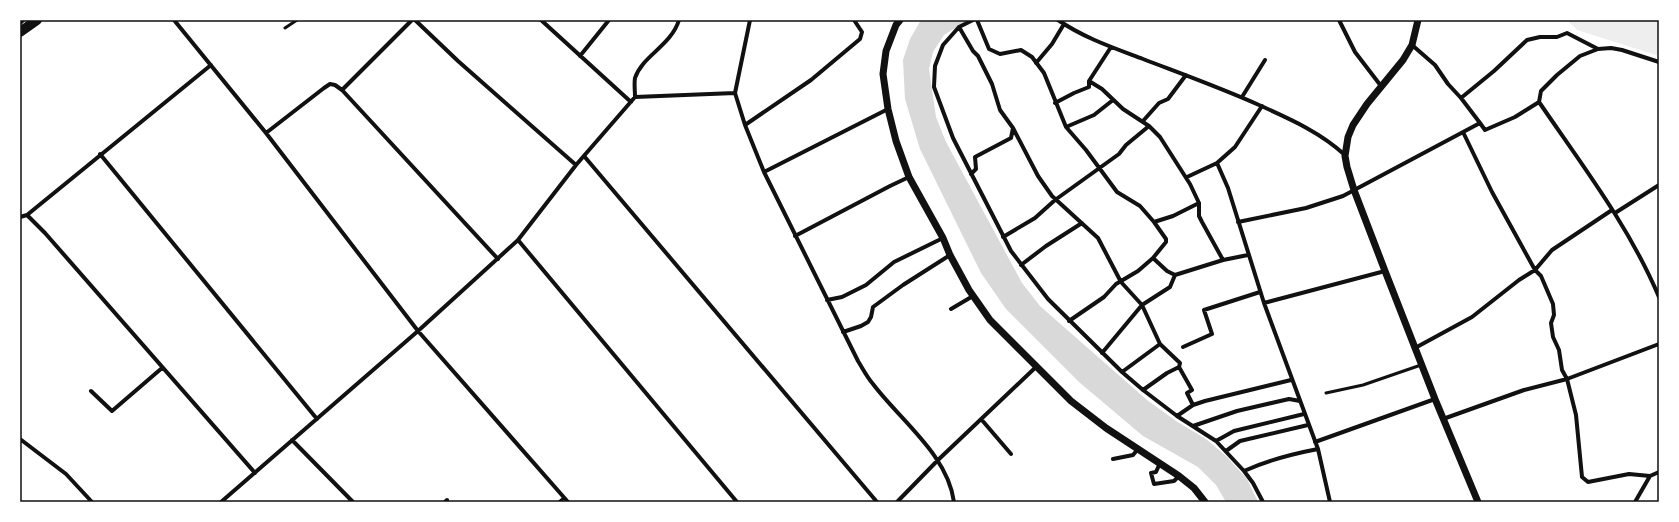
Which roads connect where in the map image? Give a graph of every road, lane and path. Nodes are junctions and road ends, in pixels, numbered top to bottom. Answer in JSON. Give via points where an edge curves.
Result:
{"nodes":[{"id":1,"x":24,"y":20,"type":"edge"},
{"id":2,"x":37,"y":20,"type":"edge"},
{"id":3,"x":174,"y":20,"type":"edge"},
{"id":4,"x":297,"y":20,"type":"edge"},
{"id":5,"x":412,"y":20,"type":"edge"},
{"id":6,"x":415,"y":20,"type":"edge"},
{"id":7,"x":541,"y":20,"type":"edge"},
{"id":8,"x":609,"y":20,"type":"edge"},
{"id":9,"x":679,"y":20,"type":"edge"},
{"id":10,"x":750,"y":20,"type":"edge"},
{"id":11,"x":854,"y":20,"type":"edge"},
{"id":12,"x":900,"y":20,"type":"edge"},
{"id":13,"x":973,"y":20,"type":"edge"},
{"id":14,"x":977,"y":20,"type":"edge"},
{"id":15,"x":1058,"y":20,"type":"edge"},
{"id":16,"x":1339,"y":20,"type":"edge"},
{"id":17,"x":1418,"y":20,"type":"edge"},
{"id":18,"x":20,"y":24,"type":"edge"},
{"id":19,"x":1064,"y":24,"type":"junction"},
{"id":20,"x":959,"y":27,"type":"junction"},
{"id":21,"x":285,"y":28,"type":"dead end"},
{"id":22,"x":20,"y":32,"type":"edge"},
{"id":23,"x":1412,"y":45,"type":"junction"},
{"id":24,"x":1111,"y":47,"type":"junction"},
{"id":25,"x":1598,"y":49,"type":"junction"},
{"id":26,"x":580,"y":56,"type":"junction"},
{"id":27,"x":1265,"y":60,"type":"dead end"},
{"id":28,"x":1659,"y":62,"type":"edge"},
{"id":29,"x":1036,"y":63,"type":"junction"},
{"id":30,"x":211,"y":65,"type":"junction"},
{"id":31,"x":1186,"y":75,"type":"junction"},
{"id":32,"x":1089,"y":81,"type":"junction"},
{"id":33,"x":1382,"y":86,"type":"junction"},
{"id":34,"x":342,"y":90,"type":"junction"},
{"id":35,"x":735,"y":93,"type":"junction"},
{"id":36,"x":634,"y":97,"type":"junction"},
{"id":37,"x":1242,"y":97,"type":"junction"},
{"id":38,"x":1461,"y":98,"type":"junction"},
{"id":39,"x":1113,"y":100,"type":"junction"},
{"id":40,"x":631,"y":102,"type":"junction"},
{"id":41,"x":1539,"y":102,"type":"junction"},
{"id":42,"x":1055,"y":103,"type":"junction"},
{"id":43,"x":1262,"y":106,"type":"junction"},
{"id":44,"x":888,"y":109,"type":"junction"},
{"id":45,"x":1143,"y":121,"type":"junction"},
{"id":46,"x":1480,"y":123,"type":"junction"},
{"id":47,"x":745,"y":126,"type":"junction"},
{"id":48,"x":1149,"y":126,"type":"junction"},
{"id":49,"x":1066,"y":127,"type":"junction"},
{"id":50,"x":1013,"y":128,"type":"junction"},
{"id":51,"x":266,"y":132,"type":"junction"},
{"id":52,"x":1463,"y":132,"type":"junction"},
{"id":53,"x":100,"y":154,"type":"junction"},
{"id":54,"x":584,"y":156,"type":"junction"},
{"id":55,"x":1345,"y":156,"type":"junction"},
{"id":56,"x":1217,"y":163,"type":"junction"},
{"id":57,"x":576,"y":165,"type":"junction"},
{"id":58,"x":1099,"y":169,"type":"junction"},
{"id":59,"x":764,"y":172,"type":"junction"},
{"id":60,"x":971,"y":174,"type":"junction"},
{"id":61,"x":909,"y":177,"type":"junction"},
{"id":62,"x":1187,"y":177,"type":"junction"},
{"id":63,"x":1659,"y":185,"type":"edge"},
{"id":64,"x":1354,"y":190,"type":"junction"},
{"id":65,"x":1055,"y":200,"type":"junction"},
{"id":66,"x":1199,"y":203,"type":"junction"},
{"id":67,"x":1614,"y":211,"type":"junction"},
{"id":68,"x":27,"y":215,"type":"junction"},
{"id":69,"x":20,"y":217,"type":"edge"},
{"id":70,"x":1154,"y":222,"type":"junction"},
{"id":71,"x":1238,"y":222,"type":"junction"},
{"id":72,"x":1082,"y":223,"type":"junction"},
{"id":73,"x":795,"y":236,"type":"junction"},
{"id":74,"x":1003,"y":237,"type":"junction"},
{"id":75,"x":943,"y":238,"type":"junction"},
{"id":76,"x":518,"y":240,"type":"junction"},
{"id":77,"x":950,"y":255,"type":"junction"},
{"id":78,"x":1248,"y":255,"type":"junction"},
{"id":79,"x":1153,"y":258,"type":"junction"},
{"id":80,"x":498,"y":259,"type":"junction"},
{"id":81,"x":1223,"y":260,"type":"junction"},
{"id":82,"x":1021,"y":265,"type":"junction"},
{"id":83,"x":1535,"y":270,"type":"junction"},
{"id":84,"x":1385,"y":272,"type":"junction"},
{"id":85,"x":1175,"y":275,"type":"junction"},
{"id":86,"x":1121,"y":282,"type":"junction"},
{"id":87,"x":1260,"y":292,"type":"junction"},
{"id":88,"x":973,"y":296,"type":"junction"},
{"id":89,"x":1659,"y":297,"type":"edge"},
{"id":90,"x":827,"y":300,"type":"junction"},
{"id":91,"x":1264,"y":303,"type":"junction"},
{"id":92,"x":1142,"y":305,"type":"junction"},
{"id":93,"x":951,"y":309,"type":"dead end"},
{"id":94,"x":1069,"y":321,"type":"junction"},
{"id":95,"x":418,"y":331,"type":"junction"},
{"id":96,"x":843,"y":332,"type":"junction"},
{"id":97,"x":1160,"y":344,"type":"junction"},
{"id":98,"x":1659,"y":344,"type":"edge"},
{"id":99,"x":1183,"y":347,"type":"dead end"},
{"id":100,"x":1415,"y":348,"type":"junction"},
{"id":101,"x":1102,"y":353,"type":"junction"},
{"id":102,"x":1421,"y":365,"type":"junction"},
{"id":103,"x":1037,"y":366,"type":"junction"},
{"id":104,"x":1179,"y":367,"type":"junction"},
{"id":105,"x":162,"y":368,"type":"junction"},
{"id":106,"x":1122,"y":372,"type":"junction"},
{"id":107,"x":1567,"y":379,"type":"junction"},
{"id":108,"x":1291,"y":380,"type":"junction"},
{"id":109,"x":1143,"y":390,"type":"junction"},
{"id":110,"x":91,"y":392,"type":"dead end"},
{"id":111,"x":1326,"y":393,"type":"dead end"},
{"id":112,"x":1435,"y":399,"type":"junction"},
{"id":113,"x":1300,"y":401,"type":"junction"},
{"id":114,"x":1193,"y":405,"type":"junction"},
{"id":115,"x":1304,"y":414,"type":"junction"},
{"id":116,"x":1176,"y":416,"type":"junction"},
{"id":117,"x":317,"y":419,"type":"junction"},
{"id":118,"x":981,"y":419,"type":"junction"},
{"id":119,"x":1443,"y":419,"type":"junction"},
{"id":120,"x":1308,"y":425,"type":"junction"},
{"id":121,"x":1193,"y":426,"type":"junction"},
{"id":122,"x":20,"y":439,"type":"edge"},
{"id":123,"x":292,"y":440,"type":"junction"},
{"id":124,"x":1216,"y":441,"type":"junction"},
{"id":125,"x":1315,"y":442,"type":"junction"},
{"id":126,"x":1138,"y":449,"type":"junction"},
{"id":127,"x":1318,"y":449,"type":"junction"},
{"id":128,"x":1226,"y":451,"type":"junction"},
{"id":129,"x":1011,"y":454,"type":"dead end"},
{"id":130,"x":1113,"y":459,"type":"dead end"},
{"id":131,"x":938,"y":460,"type":"junction"},
{"id":132,"x":1160,"y":464,"type":"junction"},
{"id":133,"x":1244,"y":471,"type":"junction"},
{"id":134,"x":1659,"y":472,"type":"edge"},
{"id":135,"x":255,"y":473,"type":"junction"},
{"id":136,"x":1180,"y":476,"type":"junction"},
{"id":137,"x":1650,"y":476,"type":"junction"},
{"id":138,"x":564,"y":498,"type":"junction"},
{"id":139,"x":92,"y":502,"type":"edge"},
{"id":140,"x":221,"y":502,"type":"edge"},
{"id":141,"x":352,"y":502,"type":"edge"},
{"id":142,"x":559,"y":502,"type":"edge"},
{"id":143,"x":568,"y":502,"type":"edge"},
{"id":144,"x":738,"y":502,"type":"edge"},
{"id":145,"x":877,"y":502,"type":"edge"},
{"id":146,"x":897,"y":502,"type":"edge"},
{"id":147,"x":954,"y":502,"type":"edge"},
{"id":148,"x":1204,"y":502,"type":"edge"},
{"id":149,"x":1262,"y":502,"type":"edge"},
{"id":150,"x":1330,"y":502,"type":"edge"},
{"id":151,"x":1478,"y":502,"type":"edge"},
{"id":152,"x":1635,"y":502,"type":"edge"}],
"edges":[{"from":1,"to":18,"type":"lane"},
{"from":2,"to":22,"type":"main road"},
{"from":3,"to":30,"type":"street"},
{"from":4,"to":21,"type":"lane"},
{"from":5,"to":34,"type":"street"},
{"from":6,"to":57,"type":"street"},
{"from":7,"to":26,"type":"street"},
{"from":8,"to":26,"type":"street"},
{"from":9,"to":36,"type":"street","via":[[668,42],[648,60],[635,78]]},
{"from":10,"to":35,"type":"street"},
{"from":11,"to":47,"type":"street","via":[[862,32],[860,39],[811,80]]},
{"from":12,"to":44,"type":"street","via":[[886,51],[883,74]]},
{"from":13,"to":20,"type":"street"},
{"from":14,"to":29,"type":"street","via":[[989,49],[1000,54],[1021,50]]},
{"from":15,"to":19,"type":"street"},
{"from":16,"to":33,"type":"street","via":[[1355,52]]},
{"from":17,"to":23,"type":"street"},
{"from":19,"to":24,"type":"street"},
{"from":19,"to":29,"type":"street"},
{"from":20,"to":50,"type":"street","via":[[978,56],[992,84],[1000,110]]},
{"from":20,"to":60,"type":"street","via":[[939,52],[934,87],[953,138]]},
{"from":23,"to":33,"type":"street","via":[[1394,73]]},
{"from":23,"to":38,"type":"street","via":[[1435,65]]},
{"from":24,"to":31,"type":"street"},
{"from":24,"to":32,"type":"street"},
{"from":25,"to":28,"type":"street","via":[[1622,50]]},
{"from":25,"to":38,"type":"street","via":[[1568,33],[1557,38],[1532,38]]},
{"from":25,"to":41,"type":"street","via":[[1580,56],[1557,76],[1541,91]]},
{"from":26,"to":40,"type":"street"},
{"from":27,"to":37,"type":"street"},
{"from":29,"to":42,"type":"street","via":[[1044,74]]},
{"from":30,"to":51,"type":"street"},
{"from":30,"to":53,"type":"street"},
{"from":31,"to":37,"type":"street"},
{"from":31,"to":45,"type":"street","via":[[1168,99],[1159,103]]},
{"from":32,"to":39,"type":"street"},
{"from":32,"to":42,"type":"street","via":[[1089,87]]},
{"from":33,"to":55,"type":"street","via":[[1353,125]]},
{"from":34,"to":51,"type":"street","via":[[330,84]]},
{"from":34,"to":80,"type":"street"},
{"from":35,"to":36,"type":"street"},
{"from":35,"to":47,"type":"street"},
{"from":36,"to":40,"type":"street"},
{"from":37,"to":43,"type":"street"},
{"from":38,"to":46,"type":"street"},
{"from":39,"to":45,"type":"street"},
{"from":39,"to":49,"type":"street","via":[[1094,115]]},
{"from":40,"to":54,"type":"street"},
{"from":41,"to":46,"type":"street","via":[[1515,117],[1485,130]]},
{"from":41,"to":67,"type":"street"},
{"from":42,"to":49,"type":"street"},
{"from":43,"to":55,"type":"street","via":[[1303,124]]},
{"from":43,"to":56,"type":"street","via":[[1235,147]]},
{"from":44,"to":59,"type":"street"},
{"from":44,"to":61,"type":"street"},
{"from":45,"to":48,"type":"street"},
{"from":46,"to":52,"type":"street"},
{"from":47,"to":59,"type":"street"},
{"from":48,"to":58,"type":"street"},
{"from":48,"to":62,"type":"street","via":[[1166,144]]},
{"from":49,"to":58,"type":"street"},
{"from":50,"to":60,"type":"street","via":[[1011,138],[975,157],[976,169]]},
{"from":50,"to":65,"type":"street","via":[[1038,176]]},
{"from":51,"to":95,"type":"street"},
{"from":52,"to":64,"type":"street"},
{"from":52,"to":83,"type":"street","via":[[1492,192]]},
{"from":53,"to":68,"type":"street"},
{"from":53,"to":117,"type":"street"},
{"from":54,"to":57,"type":"street"},
{"from":54,"to":145,"type":"street"},
{"from":55,"to":64,"type":"street"},
{"from":56,"to":62,"type":"street"},
{"from":56,"to":71,"type":"street"},
{"from":57,"to":76,"type":"street"},
{"from":58,"to":65,"type":"street"},
{"from":58,"to":70,"type":"street","via":[[1117,192],[1140,206]]},
{"from":59,"to":73,"type":"street"},
{"from":60,"to":74,"type":"street"},
{"from":61,"to":73,"type":"street"},
{"from":61,"to":75,"type":"street"},
{"from":62,"to":66,"type":"street"},
{"from":63,"to":67,"type":"street"},
{"from":64,"to":71,"type":"street","via":[[1312,206]]},
{"from":64,"to":84,"type":"street"},
{"from":65,"to":72,"type":"street"},
{"from":65,"to":74,"type":"street","via":[[1035,218]]},
{"from":66,"to":70,"type":"street"},
{"from":66,"to":81,"type":"street","via":[[1199,216]]},
{"from":67,"to":83,"type":"street","via":[[1552,250]]},
{"from":67,"to":89,"type":"street","via":[[1648,270]]},
{"from":68,"to":69,"type":"street"},
{"from":68,"to":105,"type":"street"},
{"from":70,"to":79,"type":"street","via":[[1166,239]]},
{"from":71,"to":78,"type":"street"},
{"from":72,"to":82,"type":"street"},
{"from":72,"to":86,"type":"street","via":[[1098,238]]},
{"from":73,"to":90,"type":"street"},
{"from":74,"to":82,"type":"street"},
{"from":75,"to":77,"type":"street"},
{"from":75,"to":90,"type":"street","via":[[894,262],[866,285],[842,297]]},
{"from":76,"to":80,"type":"street"},
{"from":76,"to":144,"type":"street"},
{"from":77,"to":88,"type":"street"},
{"from":77,"to":96,"type":"street","via":[[873,307],[870,319],[861,326]]},
{"from":78,"to":81,"type":"street"},
{"from":78,"to":87,"type":"street"},
{"from":79,"to":85,"type":"street"},
{"from":79,"to":86,"type":"street"},
{"from":80,"to":95,"type":"street"},
{"from":81,"to":85,"type":"street"},
{"from":82,"to":94,"type":"street"},
{"from":83,"to":100,"type":"street","via":[[1472,317]]},
{"from":83,"to":107,"type":"street","via":[[1541,276],[1553,304],[1554,337],[1562,370]]},
{"from":84,"to":91,"type":"street"},
{"from":84,"to":100,"type":"street"},
{"from":85,"to":92,"type":"street","via":[[1170,287]]},
{"from":86,"to":92,"type":"street"},
{"from":86,"to":94,"type":"street"},
{"from":87,"to":91,"type":"street"},
{"from":87,"to":99,"type":"street","via":[[1204,310],[1212,334]]},
{"from":88,"to":93,"type":"street"},
{"from":88,"to":103,"type":"street","via":[[990,320]]},
{"from":90,"to":96,"type":"street"},
{"from":91,"to":108,"type":"street"},
{"from":92,"to":97,"type":"street"},
{"from":92,"to":101,"type":"street"},
{"from":94,"to":101,"type":"street"},
{"from":95,"to":117,"type":"street"},
{"from":95,"to":138,"type":"street"},
{"from":96,"to":131,"type":"street","via":[[873,384]]},
{"from":97,"to":104,"type":"street","via":[[1180,363]]},
{"from":97,"to":106,"type":"street"},
{"from":98,"to":107,"type":"street"},
{"from":100,"to":102,"type":"street"},
{"from":101,"to":106,"type":"street"},
{"from":102,"to":111,"type":"lane","via":[[1363,385]]},
{"from":102,"to":112,"type":"street"},
{"from":103,"to":118,"type":"street"},
{"from":103,"to":126,"type":"street","via":[[1071,401]]},
{"from":104,"to":109,"type":"street"},
{"from":104,"to":114,"type":"street","via":[[1192,390],[1187,393]]},
{"from":105,"to":110,"type":"street","via":[[112,411]]},
{"from":105,"to":135,"type":"street"},
{"from":106,"to":109,"type":"street"},
{"from":107,"to":119,"type":"street","via":[[1524,390]]},
{"from":107,"to":137,"type":"street","via":[[1576,415],[1582,476],[1588,482],[1629,474]]},
{"from":108,"to":113,"type":"street"},
{"from":108,"to":114,"type":"street"},
{"from":109,"to":116,"type":"street"},
{"from":112,"to":119,"type":"street"},
{"from":112,"to":125,"type":"street"},
{"from":113,"to":115,"type":"street"},
{"from":113,"to":121,"type":"street","via":[[1289,399],[1237,411]]},
{"from":114,"to":116,"type":"street"},
{"from":115,"to":120,"type":"street"},
{"from":115,"to":124,"type":"street","via":[[1234,431]]},
{"from":116,"to":121,"type":"street"},
{"from":117,"to":123,"type":"street"},
{"from":118,"to":129,"type":"street"},
{"from":118,"to":131,"type":"street"},
{"from":119,"to":151,"type":"street"},
{"from":120,"to":125,"type":"street"},
{"from":120,"to":128,"type":"street","via":[[1240,441]]},
{"from":121,"to":124,"type":"street"},
{"from":122,"to":139,"type":"street","via":[[66,474]]},
{"from":123,"to":135,"type":"street"},
{"from":123,"to":141,"type":"street"},
{"from":124,"to":128,"type":"street"},
{"from":125,"to":127,"type":"street"},
{"from":126,"to":130,"type":"street","via":[[1134,455]]},
{"from":126,"to":132,"type":"street"},
{"from":127,"to":133,"type":"street","via":[[1293,453]]},
{"from":127,"to":150,"type":"street"},
{"from":128,"to":133,"type":"street"},
{"from":131,"to":146,"type":"street"},
{"from":131,"to":147,"type":"street","via":[[946,475]]},
{"from":132,"to":136,"type":"street"},
{"from":132,"to":136,"type":"street","via":[[1156,472],[1151,473],[1154,484],[1174,481]]},
{"from":133,"to":149,"type":"street"},
{"from":134,"to":137,"type":"street"},
{"from":135,"to":140,"type":"street"},
{"from":136,"to":148,"type":"street","via":[[1194,488]]},
{"from":137,"to":152,"type":"street"},
{"from":138,"to":142,"type":"lane"},
{"from":138,"to":143,"type":"street"}]}
